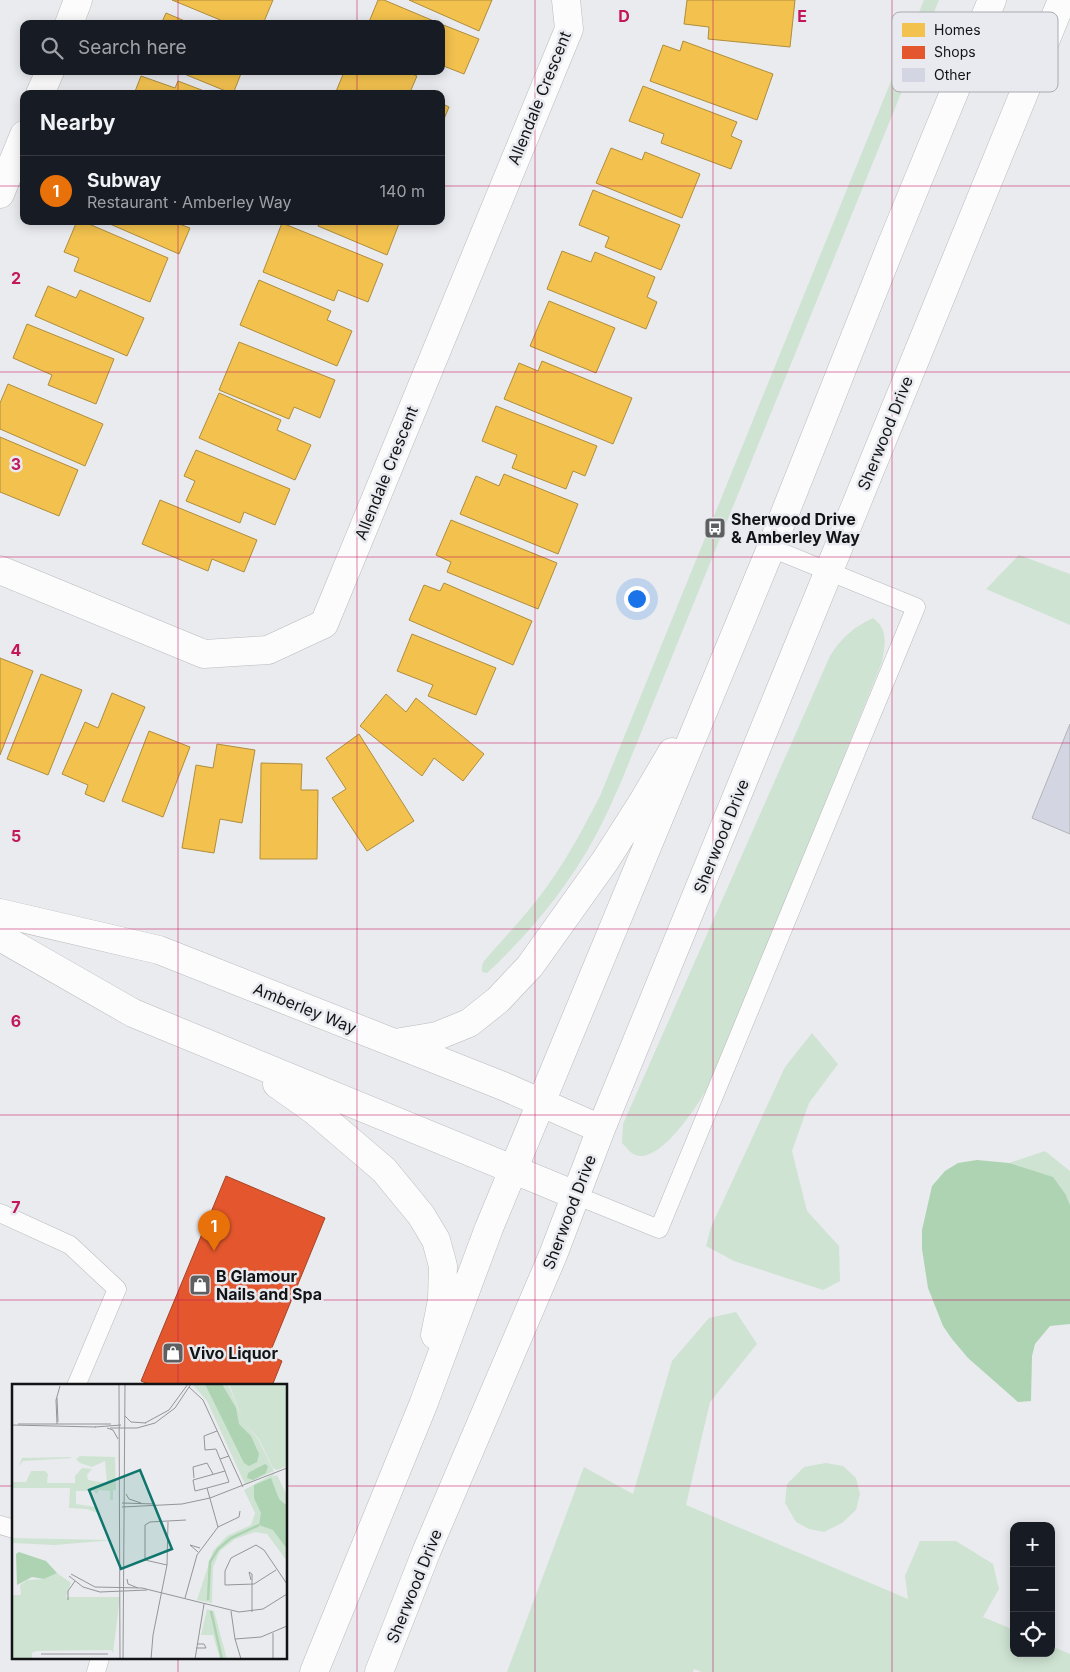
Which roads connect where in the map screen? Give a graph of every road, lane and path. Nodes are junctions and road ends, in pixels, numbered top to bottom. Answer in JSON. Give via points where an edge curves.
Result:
{"nodes":[{"id":1,"x":78,"y":0,"type":"edge"},
{"id":2,"x":566,"y":0,"type":"edge"},
{"id":3,"x":992,"y":0,"type":"edge"},
{"id":4,"x":1062,"y":0,"type":"edge"},
{"id":5,"x":987,"y":12,"type":"edge"},
{"id":6,"x":1057,"y":12,"type":"edge"},
{"id":7,"x":70,"y":20,"type":"edge"},
{"id":8,"x":48,"y":75,"type":"edge"},
{"id":9,"x":42,"y":90,"type":"edge"},
{"id":10,"x":954,"y":92,"type":"edge"},
{"id":11,"x":1024,"y":92,"type":"edge"},
{"id":12,"x":20,"y":145,"type":"edge"},
{"id":13,"x":0,"y":194,"type":"edge"},
{"id":14,"x":771,"y":548,"type":"junction"},
{"id":15,"x":0,"y":570,"type":"edge"},
{"id":16,"x":828,"y":573,"type":"junction"},
{"id":17,"x":722,"y":667,"type":"junction"},
{"id":18,"x":0,"y":913,"type":"edge"},
{"id":19,"x":0,"y":938,"type":"edge"},
{"id":20,"x":393,"y":1044,"type":"junction"},
{"id":21,"x":234,"y":1054,"type":"junction"},
{"id":22,"x":541,"y":1103,"type":"junction"},
{"id":23,"x":601,"y":1129,"type":"junction"},
{"id":24,"x":513,"y":1170,"type":"junction"},
{"id":25,"x":575,"y":1195,"type":"junction"},
{"id":26,"x":0,"y":1213,"type":"edge"},
{"id":27,"x":77,"y":1384,"type":"edge"},
{"id":28,"x":423,"y":1405,"type":"junction"},
{"id":29,"x":314,"y":1672,"type":"edge"},
{"id":30,"x":379,"y":1672,"type":"edge"}],
"edges":[{"from":1,"to":7,"type":"main road"},
{"from":2,"to":15,"type":"main road","name":"Allendale Crescent","via":[[569,29],[324,624],[268,650],[204,654]]},
{"from":3,"to":5,"type":"main road"},
{"from":4,"to":6,"type":"main road","name":"Sherwood Drive"},
{"from":8,"to":9,"type":"main road"},
{"from":10,"to":14,"type":"main road"},
{"from":11,"to":16,"type":"main road","name":"Sherwood Drive"},
{"from":12,"to":13,"type":"main road"},
{"from":14,"to":16,"type":"lane"},
{"from":14,"to":17,"type":"main road"},
{"from":16,"to":23,"type":"main road","name":"Sherwood Drive"},
{"from":16,"to":25,"type":"lane","via":[[916,607],[659,1229]]},
{"from":17,"to":20,"type":"main road","via":[[642,803],[530,966],[498,1000],[469,1023],[437,1036]]},
{"from":17,"to":22,"type":"main road"},
{"from":18,"to":20,"type":"main road","name":"Amberley Way","via":[[158,950]]},
{"from":19,"to":21,"type":"main road","via":[[133,1013]]},
{"from":20,"to":22,"type":"main road","name":"Amberley Way"},
{"from":21,"to":24,"type":"main road"},
{"from":21,"to":28,"type":"main road","via":[[315,1111],[384,1170],[421,1215],[436,1240],[443,1266],[442,1300]]},
{"from":22,"to":23,"type":"main road","name":"Amberley Way"},
{"from":22,"to":24,"type":"main road"},
{"from":23,"to":25,"type":"main road","name":"Sherwood Drive"},
{"from":24,"to":25,"type":"main road"},
{"from":24,"to":28,"type":"main road"},
{"from":25,"to":30,"type":"main road","name":"Sherwood Drive"},
{"from":26,"to":27,"type":"lane","via":[[70,1245],[117,1289]]},
{"from":28,"to":29,"type":"main road"}]}
